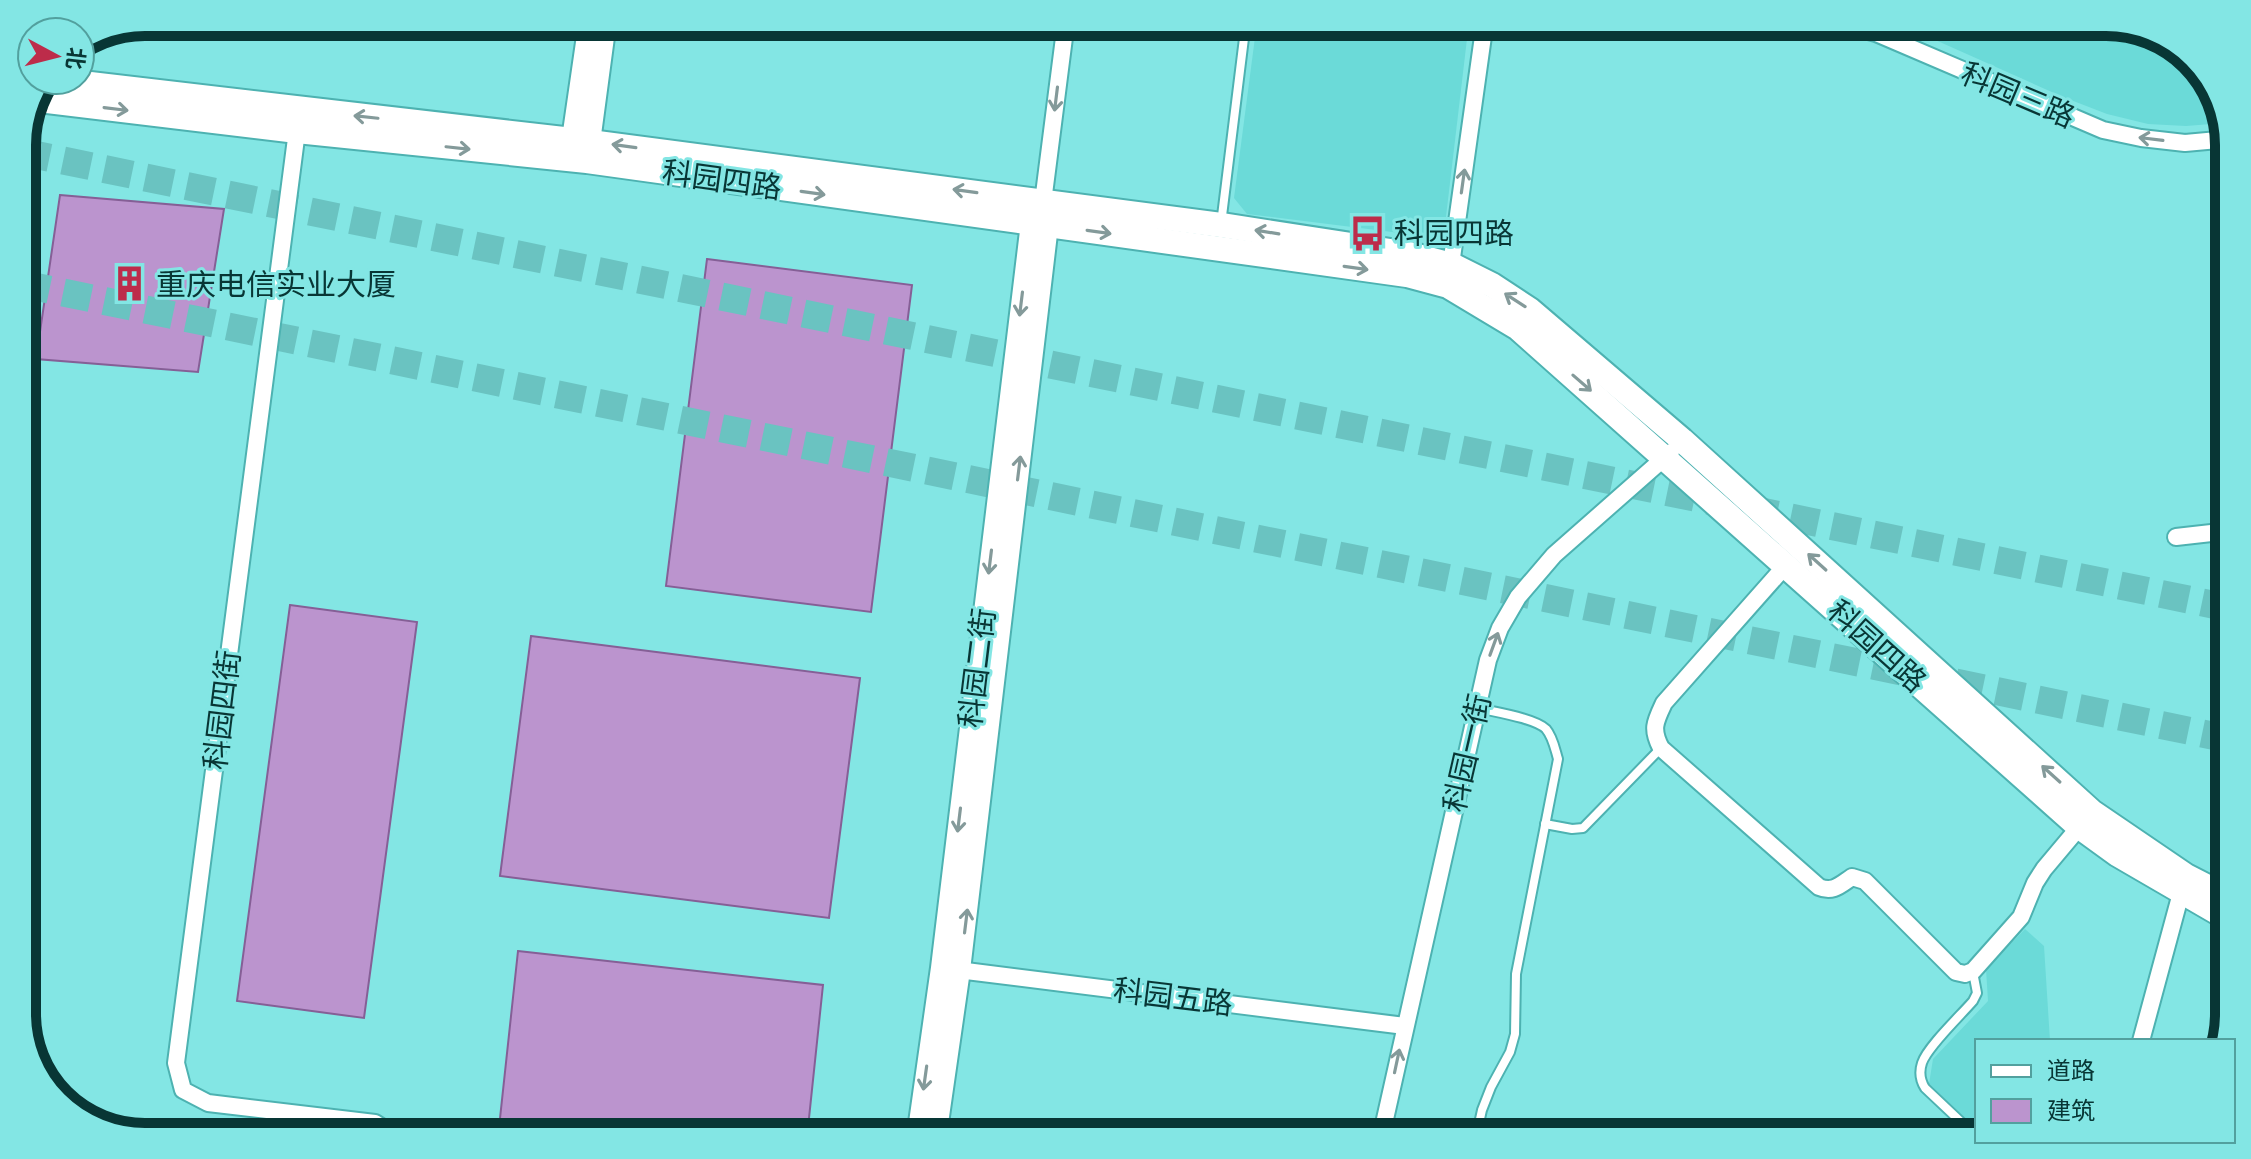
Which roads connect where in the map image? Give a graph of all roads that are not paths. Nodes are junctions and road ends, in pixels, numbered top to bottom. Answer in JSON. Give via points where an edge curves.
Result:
{"nodes":[{"id":1,"x":588,"y":36,"type":"edge"},
{"id":2,"x":603,"y":36,"type":"edge"},
{"id":3,"x":1064,"y":36,"type":"edge"},
{"id":4,"x":1244,"y":36,"type":"edge"},
{"id":5,"x":1483,"y":36,"type":"edge"},
{"id":6,"x":1883,"y":36,"type":"edge"},
{"id":7,"x":96,"y":87,"type":"edge"},
{"id":8,"x":46,"y":101,"type":"edge"},
{"id":9,"x":298,"y":120,"type":"junction"},
{"id":10,"x":2215,"y":140,"type":"edge"},
{"id":11,"x":580,"y":150,"type":"junction"},
{"id":12,"x":1041,"y":217,"type":"junction"},
{"id":13,"x":1221,"y":225,"type":"junction"},
{"id":14,"x":1450,"y":275,"type":"junction"},
{"id":15,"x":1674,"y":449,"type":"junction"},
{"id":16,"x":2215,"y":533,"type":"edge"},
{"id":17,"x":2176,"y":537,"type":"dead end"},
{"id":18,"x":1786,"y":565,"type":"junction"},
{"id":19,"x":1477,"y":708,"type":"junction"},
{"id":20,"x":1661,"y":748,"type":"junction"},
{"id":21,"x":2086,"y":819,"type":"junction"},
{"id":22,"x":1545,"y":824,"type":"junction"},
{"id":23,"x":2215,"y":891,"type":"edge"},
{"id":24,"x":2181,"y":893,"type":"junction"},
{"id":25,"x":2215,"y":911,"type":"edge"},
{"id":26,"x":950,"y":969,"type":"junction"},
{"id":27,"x":1973,"y":971,"type":"junction"},
{"id":28,"x":1405,"y":1026,"type":"junction"},
{"id":29,"x":2142,"y":1039,"type":"edge"},
{"id":30,"x":375,"y":1123,"type":"edge"},
{"id":31,"x":920,"y":1123,"type":"edge"},
{"id":32,"x":937,"y":1123,"type":"edge"},
{"id":33,"x":1384,"y":1123,"type":"edge"},
{"id":34,"x":1479,"y":1123,"type":"edge"},
{"id":35,"x":1962,"y":1123,"type":"edge"}],
"edges":[{"from":1,"to":11,"type":"street"},
{"from":2,"to":11,"type":"street"},
{"from":3,"to":12,"type":"street","name":"科园二街","one_way":true},
{"from":4,"to":13,"type":"lane"},
{"from":14,"to":5,"type":"street","one_way":true},
{"from":10,"to":6,"type":"street","name":"科园三路","one_way":true,"via":[[2185,143],[2103,130]]},
{"from":7,"to":9,"type":"main road","name":"科园四路"},
{"from":8,"to":9,"type":"main road","name":"科园四路","one_way":true},
{"from":9,"to":11,"type":"main road","name":"科园四路"},
{"from":9,"to":30,"type":"street","name":"科园四街","via":[[176,1063],[183,1090],[208,1103]]},
{"from":11,"to":12,"type":"main road","name":"科园四路"},
{"from":12,"to":13,"type":"main road","name":"科园四路"},
{"from":12,"to":14,"type":"main road","name":"科园四路","one_way":true,"via":[[1407,275]]},
{"from":12,"to":26,"type":"street","name":"科园二街"},
{"from":14,"to":13,"type":"main road","name":"科园四路","one_way":true,"via":[[1410,254]]},
{"from":14,"to":15,"type":"main road","name":"科园四路","via":[[1492,285],[1530,310]]},
{"from":15,"to":18,"type":"main road","name":"科园四路"},
{"from":19,"to":15,"type":"street","name":"科园一街","one_way":true,"via":[[1488,660],[1518,597],[1554,555]]},
{"from":21,"to":15,"type":"main road","name":"科园四路","one_way":true},
{"from":16,"to":17,"type":"street"},
{"from":18,"to":20,"type":"street","via":[[1664,703],[1654,734]]},
{"from":18,"to":21,"type":"main road","name":"科园四路"},
{"from":19,"to":22,"type":"lane","via":[[1547,730],[1558,759]]},
{"from":19,"to":28,"type":"street","name":"科园一街"},
{"from":20,"to":22,"type":"lane","via":[[1583,828]]},
{"from":20,"to":27,"type":"street","via":[[1819,887],[1828,891],[1852,877],[1865,881],[1956,972]]},
{"from":21,"to":23,"type":"main road","name":"科园四路"},
{"from":21,"to":24,"type":"main road","name":"科园四路","via":[[2117,854]]},
{"from":21,"to":27,"type":"street","via":[[2044,869],[2021,917]]},
{"from":22,"to":34,"type":"lane","via":[[1516,974],[1515,1034]]},
{"from":24,"to":25,"type":"main road","name":"科园四路"},
{"from":24,"to":29,"type":"street"},
{"from":26,"to":28,"type":"street","name":"科园五路"},
{"from":26,"to":31,"type":"street","name":"科园二街","one_way":true},
{"from":26,"to":32,"type":"street","name":"科园二街"},
{"from":27,"to":35,"type":"lane","via":[[1973,1001],[1924,1057],[1920,1072],[1925,1088]]},
{"from":33,"to":28,"type":"street","name":"科园一街","one_way":true}]}
